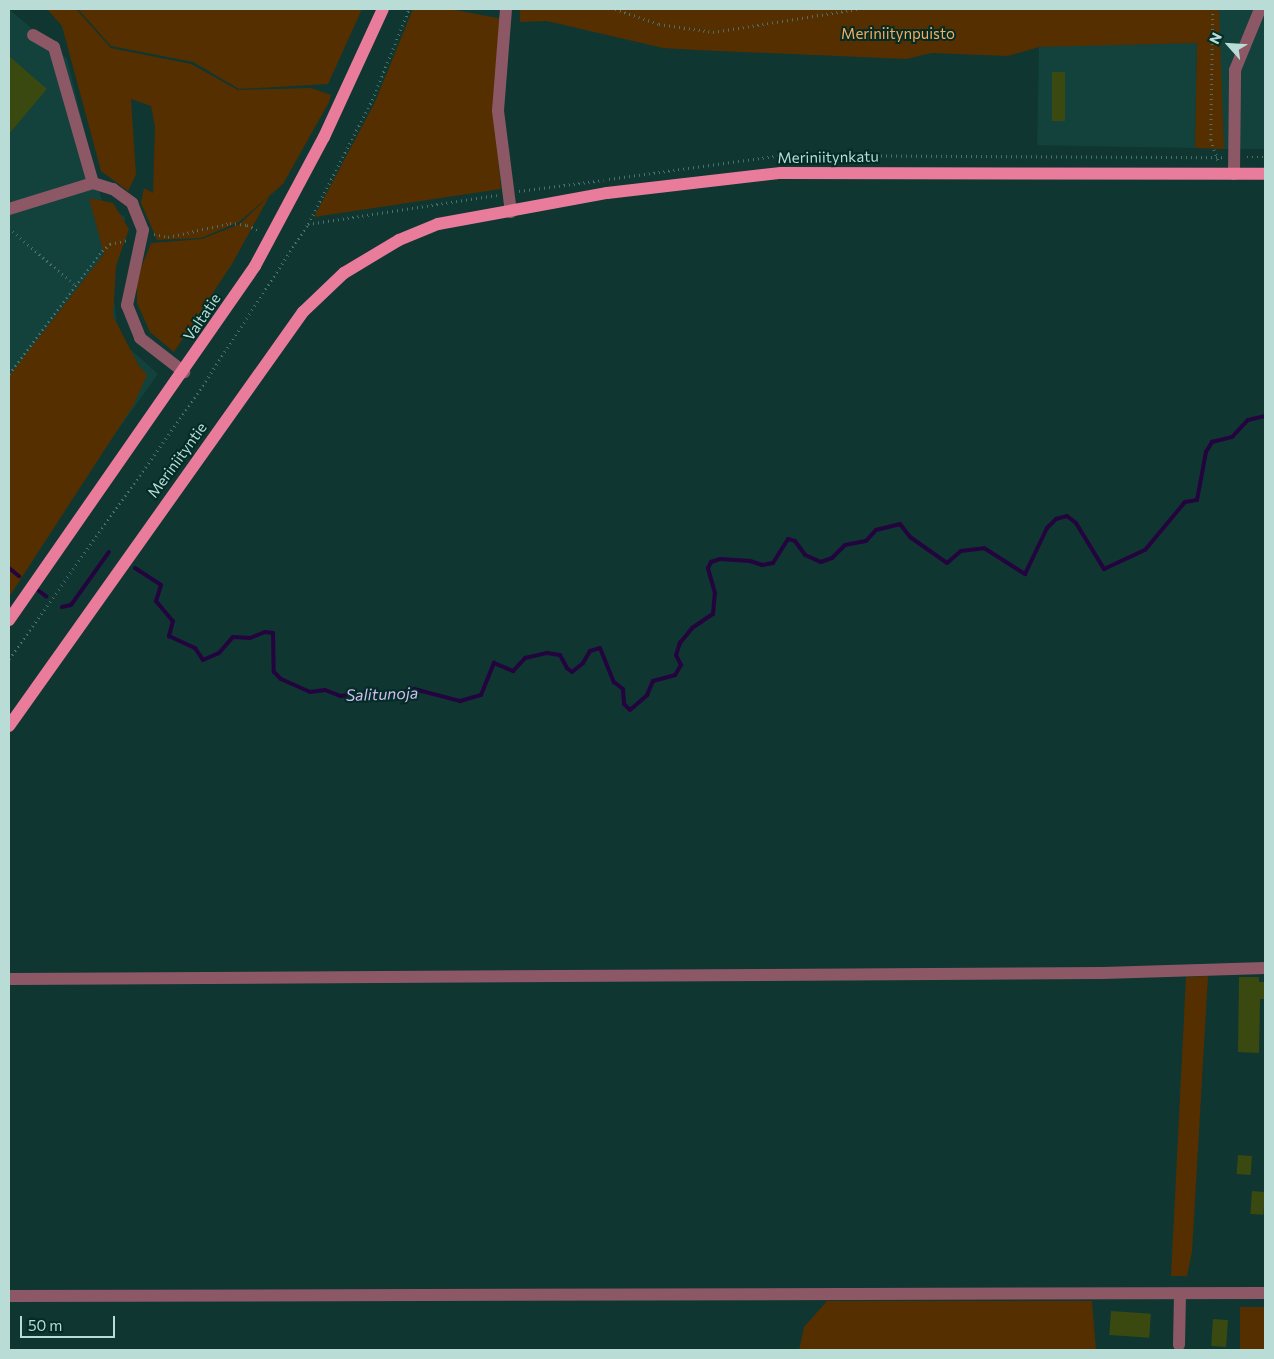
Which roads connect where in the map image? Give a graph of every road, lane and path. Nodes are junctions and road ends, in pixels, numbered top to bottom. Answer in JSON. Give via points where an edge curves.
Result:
{"nodes":[{"id":1,"x":383,"y":9,"type":"edge"},
{"id":2,"x":409,"y":9,"type":"edge"},
{"id":3,"x":506,"y":9,"type":"edge"},
{"id":4,"x":615,"y":9,"type":"edge"},
{"id":5,"x":859,"y":9,"type":"edge"},
{"id":6,"x":1213,"y":9,"type":"edge"},
{"id":7,"x":1260,"y":9,"type":"edge"},
{"id":8,"x":33,"y":35,"type":"dead end"},
{"id":9,"x":1220,"y":173,"type":"junction"},
{"id":10,"x":1234,"y":174,"type":"junction"},
{"id":11,"x":1265,"y":174,"type":"edge"},
{"id":12,"x":93,"y":183,"type":"junction"},
{"id":13,"x":9,"y":209,"type":"edge"},
{"id":14,"x":511,"y":212,"type":"junction"},
{"id":15,"x":9,"y":228,"type":"edge"},
{"id":16,"x":143,"y":230,"type":"junction"},
{"id":17,"x":271,"y":236,"type":"junction"},
{"id":18,"x":128,"y":240,"type":"dead end"},
{"id":19,"x":399,"y":240,"type":"joint"},
{"id":20,"x":76,"y":286,"type":"junction"},
{"id":21,"x":184,"y":372,"type":"junction"},
{"id":22,"x":9,"y":374,"type":"edge"},
{"id":23,"x":9,"y":620,"type":"edge"},
{"id":24,"x":9,"y":659,"type":"edge"},
{"id":25,"x":9,"y":726,"type":"edge"},
{"id":26,"x":1265,"y":968,"type":"edge"},
{"id":27,"x":9,"y":980,"type":"edge"},
{"id":28,"x":1264,"y":1291,"type":"edge"},
{"id":29,"x":1180,"y":1294,"type":"junction"},
{"id":30,"x":9,"y":1296,"type":"edge"},
{"id":31,"x":1179,"y":1345,"type":"dead end"}],
"edges":[{"from":1,"to":17,"type":"main road","name":"Valtatie","via":[[324,137]]},
{"from":2,"to":24,"type":"path","via":[[372,100],[308,224],[203,386]]},
{"from":3,"to":14,"type":"street","via":[[498,111]]},
{"from":4,"to":5,"type":"path","via":[[659,24],[713,32]]},
{"from":6,"to":9,"type":"path","via":[[1211,140],[1219,157]]},
{"from":7,"to":10,"type":"street","via":[[1235,70]]},
{"from":8,"to":12,"type":"street","via":[[54,47]]},
{"from":9,"to":10,"type":"main road","name":"Meriniitynkatu"},
{"from":9,"to":14,"type":"main road","name":"Meriniitynkatu","via":[[781,173],[607,193]]},
{"from":10,"to":11,"type":"main road","name":"Meriniitynkatu"},
{"from":12,"to":13,"type":"street"},
{"from":12,"to":16,"type":"street","via":[[114,189],[132,203]]},
{"from":14,"to":19,"type":"main road","name":"Meriniitynkatu","via":[[438,224]]},
{"from":15,"to":20,"type":"path"},
{"from":16,"to":17,"type":"path","via":[[168,237],[230,223],[247,225]]},
{"from":16,"to":21,"type":"street","via":[[127,305],[140,338]]},
{"from":17,"to":21,"type":"main road","name":"Valtatie","via":[[255,266]]},
{"from":18,"to":20,"type":"path","via":[[110,244],[102,251]]},
{"from":19,"to":25,"type":"main road","name":"Meriniityntie","via":[[344,273],[303,312]]},
{"from":20,"to":22,"type":"path"},
{"from":21,"to":23,"type":"main road","name":"Valtatie"},
{"from":26,"to":27,"type":"street","via":[[1093,973]]},
{"from":28,"to":29,"type":"street"},
{"from":29,"to":30,"type":"street"},
{"from":29,"to":31,"type":"street"}]}
